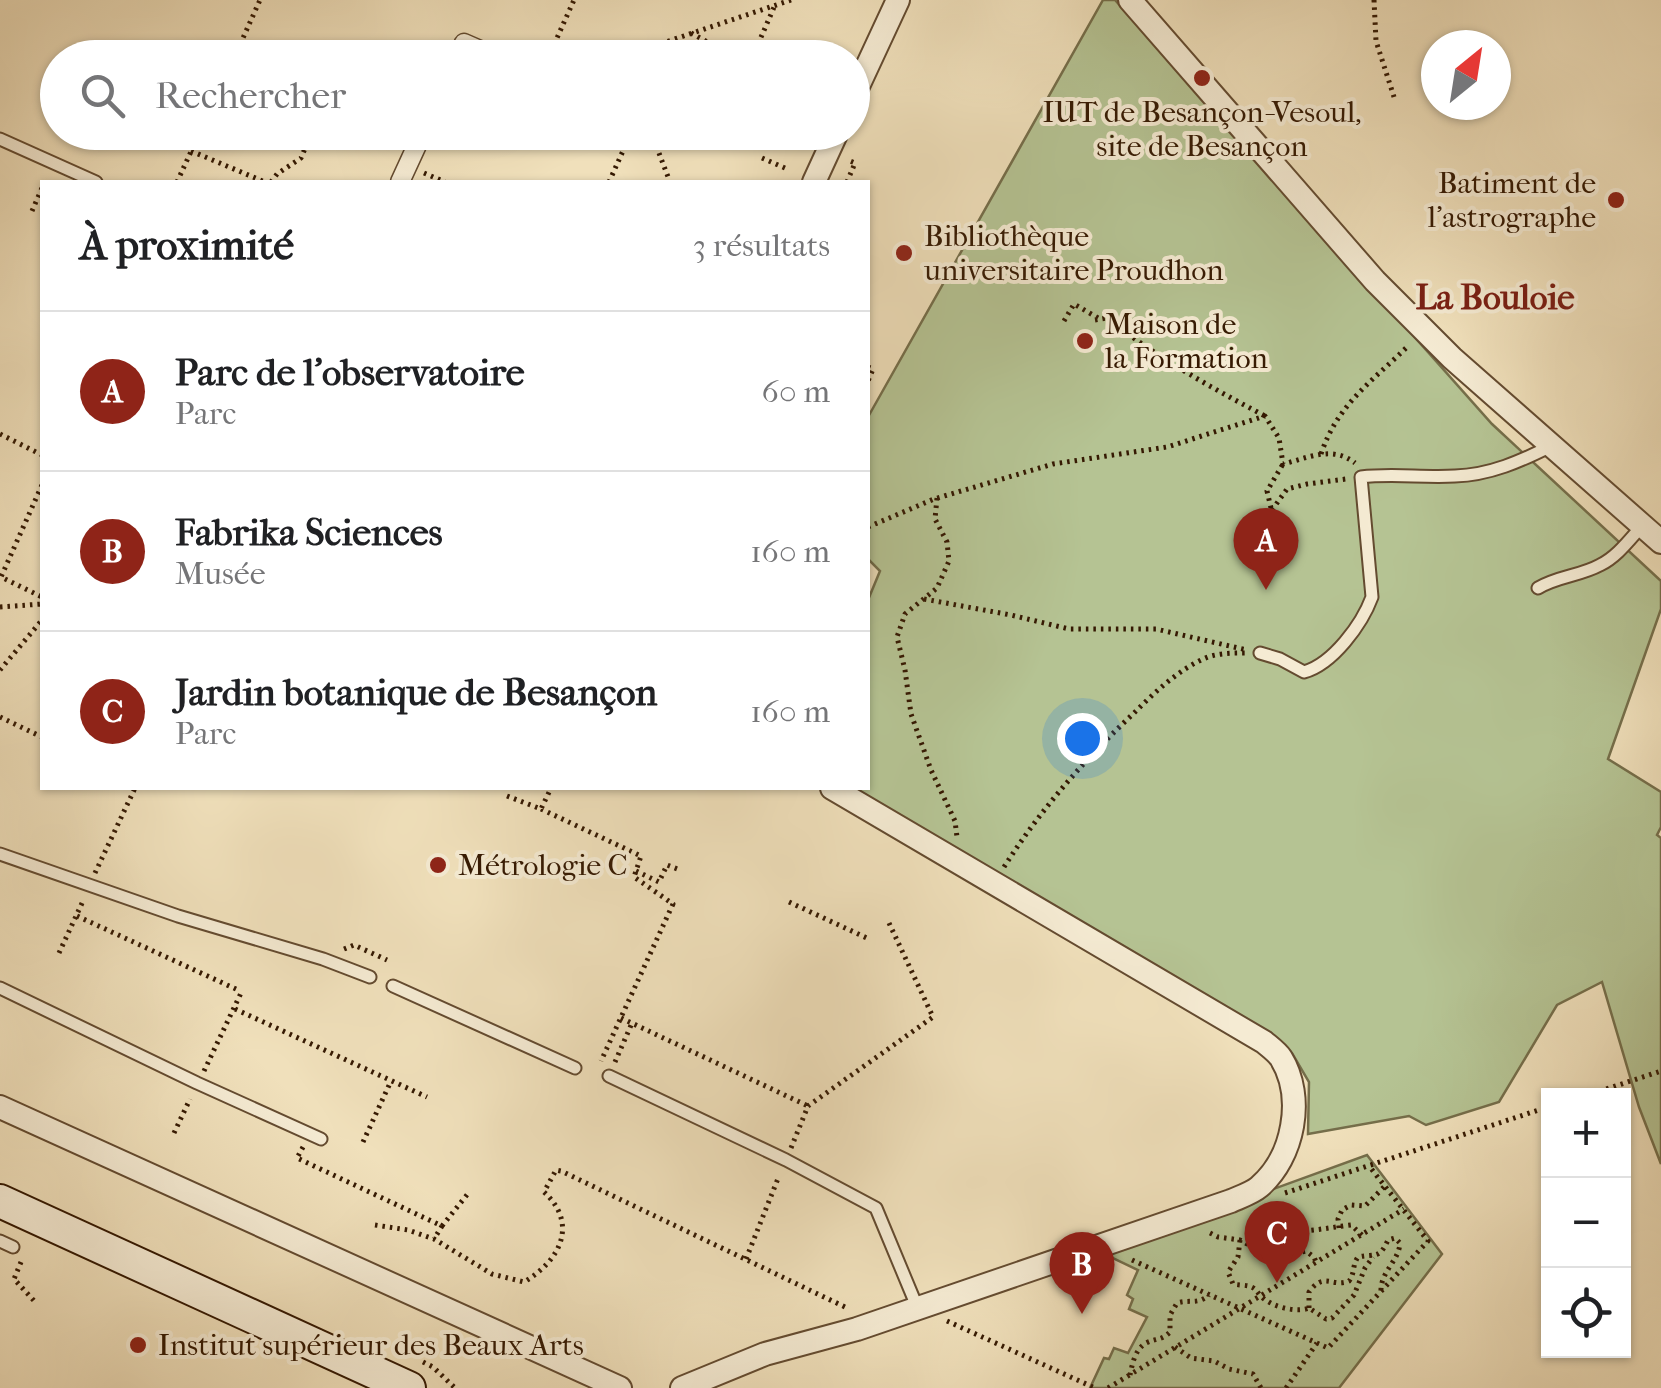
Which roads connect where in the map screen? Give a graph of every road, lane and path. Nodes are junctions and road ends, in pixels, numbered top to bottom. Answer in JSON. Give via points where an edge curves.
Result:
{"nodes":[{"id":1,"x":260,"y":0,"type":"edge"},
{"id":2,"x":574,"y":0,"type":"edge"},
{"id":3,"x":792,"y":0,"type":"edge"},
{"id":4,"x":898,"y":0,"type":"edge"},
{"id":5,"x":1130,"y":0,"type":"edge"},
{"id":6,"x":1374,"y":0,"type":"edge"},
{"id":7,"x":775,"y":5,"type":"junction"},
{"id":8,"x":690,"y":33,"type":"junction"},
{"id":9,"x":242,"y":40,"type":"edge"},
{"id":10,"x":556,"y":40,"type":"edge"},
{"id":11,"x":670,"y":40,"type":"edge"},
{"id":12,"x":703,"y":40,"type":"edge"},
{"id":13,"x":760,"y":40,"type":"edge"},
{"id":14,"x":870,"y":60,"type":"edge"},
{"id":15,"x":1394,"y":96,"type":"dead end"},
{"id":16,"x":0,"y":139,"type":"edge"},
{"id":17,"x":304,"y":150,"type":"edge"},
{"id":18,"x":415,"y":150,"type":"edge"},
{"id":19,"x":624,"y":150,"type":"edge"},
{"id":20,"x":659,"y":150,"type":"edge"},
{"id":21,"x":829,"y":150,"type":"edge"},
{"id":22,"x":191,"y":151,"type":"joint"},
{"id":23,"x":762,"y":158,"type":"dead end"},
{"id":24,"x":855,"y":163,"type":"dead end"},
{"id":25,"x":785,"y":168,"type":"dead end"},
{"id":26,"x":92,"y":180,"type":"edge"},
{"id":27,"x":178,"y":180,"type":"edge"},
{"id":28,"x":263,"y":180,"type":"edge"},
{"id":29,"x":270,"y":180,"type":"edge"},
{"id":30,"x":401,"y":180,"type":"edge"},
{"id":31,"x":611,"y":180,"type":"edge"},
{"id":32,"x":669,"y":180,"type":"edge"},
{"id":33,"x":815,"y":180,"type":"edge"},
{"id":34,"x":848,"y":180,"type":"edge"},
{"id":35,"x":40,"y":193,"type":"edge"},
{"id":36,"x":32,"y":211,"type":"dead end"},
{"id":37,"x":1064,"y":321,"type":"dead end"},
{"id":38,"x":1412,"y":342,"type":"dead end"},
{"id":39,"x":1265,"y":416,"type":"junction"},
{"id":40,"x":0,"y":434,"type":"edge"},
{"id":41,"x":1551,"y":446,"type":"junction"},
{"id":42,"x":40,"y":454,"type":"edge"},
{"id":43,"x":1321,"y":454,"type":"junction"},
{"id":44,"x":1282,"y":464,"type":"junction"},
{"id":45,"x":1361,"y":477,"type":"junction"},
{"id":46,"x":40,"y":489,"type":"edge"},
{"id":47,"x":938,"y":498,"type":"junction"},
{"id":48,"x":870,"y":526,"type":"edge"},
{"id":49,"x":1642,"y":526,"type":"junction"},
{"id":50,"x":1661,"y":542,"type":"edge"},
{"id":51,"x":1538,"y":588,"type":"dead end"},
{"id":52,"x":40,"y":599,"type":"edge"},
{"id":53,"x":923,"y":599,"type":"junction"},
{"id":54,"x":40,"y":600,"type":"edge"},
{"id":55,"x":0,"y":606,"type":"edge"},
{"id":56,"x":40,"y":622,"type":"edge"},
{"id":57,"x":1260,"y":653,"type":"junction"},
{"id":58,"x":0,"y":670,"type":"edge"},
{"id":59,"x":0,"y":717,"type":"edge"},
{"id":60,"x":40,"y":736,"type":"edge"},
{"id":61,"x":134,"y":790,"type":"edge"},
{"id":62,"x":549,"y":790,"type":"edge"},
{"id":63,"x":835,"y":790,"type":"edge"},
{"id":64,"x":506,"y":796,"type":"dead end"},
{"id":65,"x":542,"y":809,"type":"junction"},
{"id":66,"x":0,"y":854,"type":"edge"},
{"id":67,"x":960,"y":862,"type":"junction"},
{"id":68,"x":680,"y":870,"type":"dead end"},
{"id":69,"x":636,"y":871,"type":"junction"},
{"id":70,"x":994,"y":882,"type":"junction"},
{"id":71,"x":90,"y":885,"type":"junction"},
{"id":72,"x":789,"y":902,"type":"dead end"},
{"id":73,"x":76,"y":916,"type":"junction"},
{"id":74,"x":888,"y":923,"type":"dead end"},
{"id":75,"x":870,"y":939,"type":"dead end"},
{"id":76,"x":59,"y":953,"type":"dead end"},
{"id":77,"x":370,"y":977,"type":"dead end"},
{"id":78,"x":393,"y":986,"type":"dead end"},
{"id":79,"x":0,"y":988,"type":"edge"},
{"id":80,"x":235,"y":1009,"type":"junction"},
{"id":81,"x":621,"y":1018,"type":"junction"},
{"id":82,"x":632,"y":1023,"type":"junction"},
{"id":83,"x":600,"y":1062,"type":"dead end"},
{"id":84,"x":206,"y":1068,"type":"dead end"},
{"id":85,"x":575,"y":1068,"type":"dead end"},
{"id":86,"x":1661,"y":1070,"type":"edge"},
{"id":87,"x":609,"y":1076,"type":"joint"},
{"id":88,"x":392,"y":1081,"type":"junction"},
{"id":89,"x":197,"y":1082,"type":"junction"},
{"id":90,"x":1608,"y":1088,"type":"edge"},
{"id":91,"x":427,"y":1098,"type":"dead end"},
{"id":92,"x":808,"y":1106,"type":"junction"},
{"id":93,"x":0,"y":1107,"type":"edge"},
{"id":94,"x":1541,"y":1109,"type":"edge"},
{"id":95,"x":174,"y":1134,"type":"dead end"},
{"id":96,"x":315,"y":1136,"type":"joint"},
{"id":97,"x":363,"y":1142,"type":"dead end"},
{"id":98,"x":786,"y":1160,"type":"junction"},
{"id":99,"x":1369,"y":1166,"type":"junction"},
{"id":100,"x":1385,"y":1186,"type":"junction"},
{"id":101,"x":470,"y":1191,"type":"dead end"},
{"id":102,"x":1251,"y":1192,"type":"junction"},
{"id":103,"x":0,"y":1201,"type":"edge"},
{"id":104,"x":1404,"y":1209,"type":"junction"},
{"id":105,"x":1191,"y":1214,"type":"junction"},
{"id":106,"x":1292,"y":1221,"type":"junction"},
{"id":107,"x":375,"y":1225,"type":"dead end"},
{"id":108,"x":442,"y":1226,"type":"junction"},
{"id":109,"x":1339,"y":1228,"type":"junction"},
{"id":110,"x":1362,"y":1234,"type":"junction"},
{"id":111,"x":434,"y":1239,"type":"junction"},
{"id":112,"x":1240,"y":1240,"type":"junction"},
{"id":113,"x":0,"y":1241,"type":"edge"},
{"id":114,"x":1099,"y":1246,"type":"junction"},
{"id":115,"x":19,"y":1250,"type":"joint"},
{"id":116,"x":1279,"y":1256,"type":"junction"},
{"id":117,"x":1373,"y":1257,"type":"junction"},
{"id":118,"x":746,"y":1259,"type":"junction"},
{"id":119,"x":1316,"y":1262,"type":"junction"},
{"id":120,"x":1381,"y":1292,"type":"junction"},
{"id":121,"x":1210,"y":1295,"type":"junction"},
{"id":122,"x":1260,"y":1296,"type":"junction"},
{"id":123,"x":36,"y":1304,"type":"dead end"},
{"id":124,"x":918,"y":1308,"type":"junction"},
{"id":125,"x":1240,"y":1308,"type":"junction"},
{"id":126,"x":1309,"y":1308,"type":"junction"},
{"id":127,"x":874,"y":1322,"type":"junction"},
{"id":128,"x":1317,"y":1343,"type":"junction"},
{"id":129,"x":1175,"y":1347,"type":"junction"},
{"id":130,"x":1130,"y":1375,"type":"junction"},
{"id":131,"x":1084,"y":1386,"type":"edge"},
{"id":132,"x":408,"y":1388,"type":"edge"},
{"id":133,"x":620,"y":1388,"type":"edge"},
{"id":134,"x":682,"y":1388,"type":"edge"},
{"id":135,"x":1095,"y":1388,"type":"edge"},
{"id":136,"x":1108,"y":1388,"type":"edge"},
{"id":137,"x":1261,"y":1388,"type":"edge"},
{"id":138,"x":1286,"y":1388,"type":"edge"}],
"edges":[{"from":1,"to":9,"type":"path"},
{"from":2,"to":10,"type":"path"},
{"from":3,"to":7,"type":"path"},
{"from":4,"to":14,"type":"street"},
{"from":5,"to":41,"type":"street","via":[[1376,281]]},
{"from":6,"to":15,"type":"path","via":[[1376,41]]},
{"from":7,"to":8,"type":"path"},
{"from":7,"to":13,"type":"path"},
{"from":8,"to":11,"type":"path"},
{"from":8,"to":12,"type":"path"},
{"from":16,"to":26,"type":"lane"},
{"from":17,"to":29,"type":"path"},
{"from":18,"to":30,"type":"street"},
{"from":19,"to":31,"type":"path"},
{"from":20,"to":32,"type":"path"},
{"from":21,"to":33,"type":"street"},
{"from":22,"to":27,"type":"path"},
{"from":22,"to":28,"type":"path"},
{"from":23,"to":25,"type":"path"},
{"from":24,"to":34,"type":"path"},
{"from":35,"to":36,"type":"path"},
{"from":37,"to":39,"type":"path","via":[[1074,304],[1098,320],[1108,318],[1190,376]]},
{"from":38,"to":43,"type":"path","via":[[1342,410]]},
{"from":39,"to":44,"type":"path","via":[[1279,438]]},
{"from":39,"to":47,"type":"path","via":[[1166,447],[1053,464]]},
{"from":40,"to":42,"type":"path"},
{"from":41,"to":45,"type":"lane","via":[[1472,474]]},
{"from":41,"to":49,"type":"street"},
{"from":43,"to":44,"type":"path"},
{"from":43,"to":45,"type":"path","via":[[1346,457]]},
{"from":44,"to":45,"type":"path","via":[[1267,491],[1272,510],[1287,489]]},
{"from":45,"to":57,"type":"lane","via":[[1372,597],[1362,619],[1311,671]]},
{"from":46,"to":52,"type":"path","via":[[1,577]]},
{"from":47,"to":48,"type":"path"},
{"from":47,"to":53,"type":"path","via":[[934,518],[949,561],[937,588]]},
{"from":49,"to":50,"type":"street"},
{"from":49,"to":51,"type":"lane","via":[[1613,558]]},
{"from":53,"to":57,"type":"path","via":[[1069,629],[1156,629]]},
{"from":53,"to":67,"type":"path","via":[[904,614],[897,637],[910,714],[955,821]]},
{"from":54,"to":55,"type":"path"},
{"from":56,"to":58,"type":"path"},
{"from":57,"to":70,"type":"path","via":[[1209,656],[1156,692],[1062,787]]},
{"from":59,"to":60,"type":"path"},
{"from":61,"to":71,"type":"path"},
{"from":62,"to":65,"type":"path"},
{"from":63,"to":67,"type":"street"},
{"from":64,"to":65,"type":"path"},
{"from":65,"to":69,"type":"path","via":[[641,856]]},
{"from":66,"to":71,"type":"lane"},
{"from":67,"to":70,"type":"street"},
{"from":68,"to":69,"type":"path","via":[[667,865],[660,882]]},
{"from":69,"to":81,"type":"path","via":[[634,878],[673,904]]},
{"from":70,"to":102,"type":"street","via":[[1280,1056],[1292,1086],[1291,1132],[1280,1161]]},
{"from":71,"to":73,"type":"path"},
{"from":71,"to":77,"type":"lane"},
{"from":72,"to":75,"type":"path"},
{"from":73,"to":76,"type":"path"},
{"from":73,"to":80,"type":"path","via":[[240,991]]},
{"from":74,"to":92,"type":"path","via":[[933,1018]]},
{"from":78,"to":85,"type":"lane"},
{"from":79,"to":89,"type":"lane"},
{"from":80,"to":84,"type":"path"},
{"from":80,"to":88,"type":"path"},
{"from":81,"to":82,"type":"path"},
{"from":81,"to":83,"type":"path"},
{"from":82,"to":87,"type":"path"},
{"from":82,"to":92,"type":"path"},
{"from":86,"to":90,"type":"path"},
{"from":87,"to":98,"type":"lane"},
{"from":88,"to":91,"type":"path"},
{"from":88,"to":97,"type":"path"},
{"from":89,"to":95,"type":"path"},
{"from":89,"to":96,"type":"lane"},
{"from":92,"to":98,"type":"path"},
{"from":93,"to":133,"type":"street"},
{"from":94,"to":99,"type":"path"},
{"from":96,"to":108,"type":"path","via":[[297,1158]]},
{"from":98,"to":118,"type":"path"},
{"from":98,"to":124,"type":"lane","via":[[876,1208]]},
{"from":99,"to":100,"type":"path"},
{"from":99,"to":102,"type":"path","via":[[1289,1193]]},
{"from":100,"to":104,"type":"path"},
{"from":100,"to":109,"type":"path","via":[[1365,1206],[1342,1210]]},
{"from":101,"to":108,"type":"path"},
{"from":102,"to":105,"type":"street"},
{"from":102,"to":106,"type":"path","via":[[1262,1217]]},
{"from":103,"to":132,"type":"main road"},
{"from":104,"to":110,"type":"path"},
{"from":104,"to":120,"type":"path","via":[[1428,1241]]},
{"from":105,"to":112,"type":"path","via":[[1213,1235]]},
{"from":105,"to":114,"type":"street"},
{"from":106,"to":109,"type":"path","via":[[1302,1231]]},
{"from":106,"to":116,"type":"path"},
{"from":107,"to":111,"type":"path"},
{"from":108,"to":111,"type":"path"},
{"from":109,"to":110,"type":"path","via":[[1351,1225]]},
{"from":110,"to":119,"type":"path"},
{"from":111,"to":118,"type":"path","via":[[492,1274],[524,1282],[559,1249],[564,1224],[544,1192],[556,1170]]},
{"from":112,"to":116,"type":"path"},
{"from":112,"to":122,"type":"path","via":[[1230,1280]]},
{"from":113,"to":115,"type":"lane"},
{"from":114,"to":121,"type":"path"},
{"from":114,"to":124,"type":"street"},
{"from":115,"to":123,"type":"path","via":[[14,1279]]},
{"from":116,"to":119,"type":"path","via":[[1306,1251]]},
{"from":117,"to":120,"type":"path","via":[[1388,1240],[1400,1243]]},
{"from":117,"to":126,"type":"path","via":[[1354,1295],[1332,1318]]},
{"from":117,"to":126,"type":"path","via":[[1358,1257],[1348,1282],[1312,1287]]},
{"from":118,"to":127,"type":"path"},
{"from":119,"to":122,"type":"path"},
{"from":120,"to":128,"type":"path","via":[[1328,1348]]},
{"from":121,"to":125,"type":"path"},
{"from":121,"to":130,"type":"path","via":[[1177,1303],[1170,1332],[1140,1348]]},
{"from":122,"to":125,"type":"path"},
{"from":122,"to":126,"type":"path","via":[[1274,1306]]},
{"from":124,"to":127,"type":"street"},
{"from":124,"to":131,"type":"path"},
{"from":125,"to":128,"type":"path"},
{"from":125,"to":129,"type":"path"},
{"from":127,"to":134,"type":"street"},
{"from":128,"to":138,"type":"path"},
{"from":129,"to":130,"type":"path"},
{"from":129,"to":137,"type":"path","via":[[1191,1358],[1253,1374]]},
{"from":130,"to":136,"type":"path"},
{"from":131,"to":135,"type":"path"}]}
